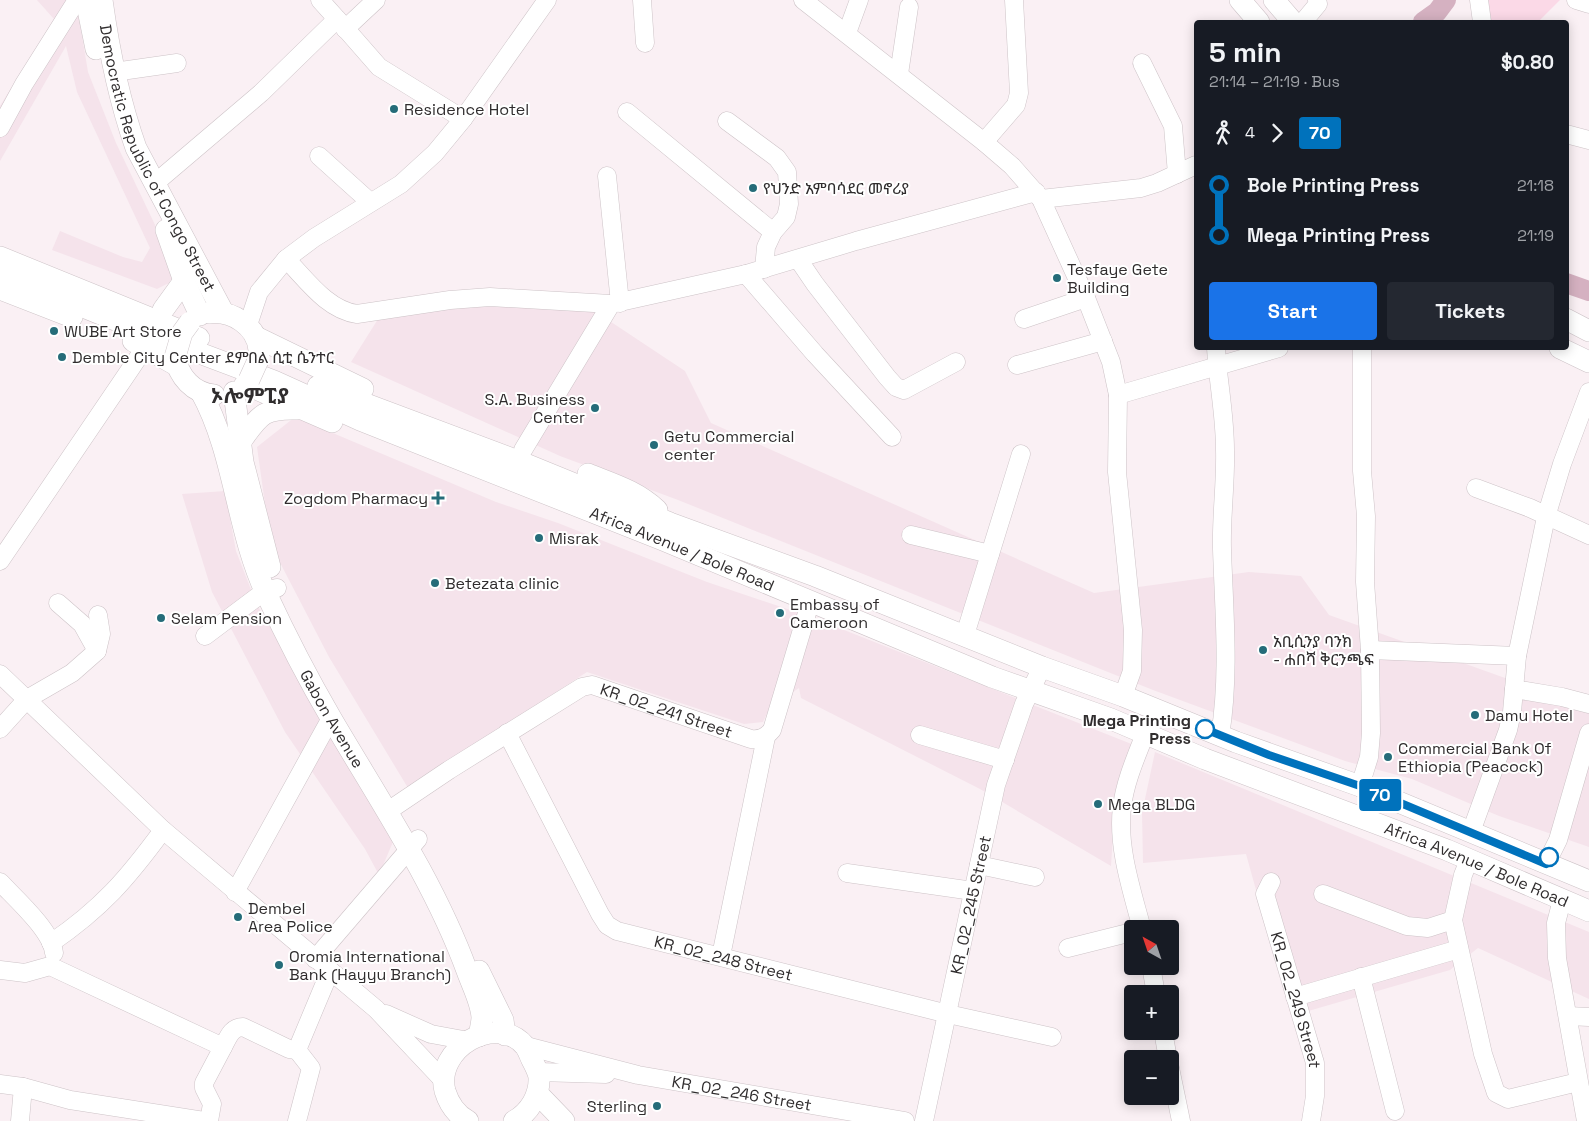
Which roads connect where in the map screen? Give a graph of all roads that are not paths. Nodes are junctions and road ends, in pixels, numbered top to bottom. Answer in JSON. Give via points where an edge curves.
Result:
{"nodes":[{"id":1,"x":77,"y":0,"type":"edge"},
{"id":2,"x":86,"y":0,"type":"edge"},
{"id":3,"x":102,"y":0,"type":"edge"},
{"id":4,"x":320,"y":0,"type":"edge"},
{"id":5,"x":376,"y":0,"type":"edge"},
{"id":6,"x":547,"y":0,"type":"edge"},
{"id":7,"x":642,"y":0,"type":"edge"},
{"id":8,"x":803,"y":0,"type":"edge"},
{"id":9,"x":859,"y":0,"type":"edge"},
{"id":10,"x":1014,"y":0,"type":"edge"},
{"id":11,"x":1240,"y":0,"type":"edge"},
{"id":12,"x":1274,"y":0,"type":"edge"},
{"id":13,"x":1317,"y":0,"type":"edge"},
{"id":14,"x":1479,"y":0,"type":"edge"},
{"id":15,"x":1576,"y":0,"type":"edge"},
{"id":16,"x":1589,"y":4,"type":"edge"},
{"id":17,"x":909,"y":8,"type":"dead end"},
{"id":18,"x":1257,"y":20,"type":"edge"},
{"id":19,"x":1291,"y":20,"type":"edge"},
{"id":20,"x":1305,"y":20,"type":"edge"},
{"id":21,"x":1482,"y":20,"type":"edge"},
{"id":22,"x":341,"y":24,"type":"junction"},
{"id":23,"x":847,"y":33,"type":"junction"},
{"id":24,"x":645,"y":44,"type":"dead end"},
{"id":25,"x":177,"y":63,"type":"dead end"},
{"id":26,"x":1142,"y":63,"type":"dead end"},
{"id":27,"x":114,"y":72,"type":"junction"},
{"id":28,"x":899,"y":74,"type":"junction"},
{"id":29,"x":627,"y":112,"type":"dead end"},
{"id":30,"x":463,"y":119,"type":"junction"},
{"id":31,"x":727,"y":121,"type":"dead end"},
{"id":32,"x":0,"y":128,"type":"edge"},
{"id":33,"x":1569,"y":135,"type":"edge"},
{"id":34,"x":1589,"y":140,"type":"edge"},
{"id":35,"x":984,"y":142,"type":"junction"},
{"id":36,"x":319,"y":156,"type":"dead end"},
{"id":37,"x":1194,"y":166,"type":"edge"},
{"id":38,"x":1177,"y":174,"type":"junction"},
{"id":39,"x":607,"y":176,"type":"dead end"},
{"id":40,"x":154,"y":184,"type":"junction"},
{"id":41,"x":1038,"y":196,"type":"junction"},
{"id":42,"x":370,"y":202,"type":"junction"},
{"id":43,"x":772,"y":232,"type":"junction"},
{"id":44,"x":0,"y":245,"type":"edge"},
{"id":45,"x":181,"y":249,"type":"junction"},
{"id":46,"x":0,"y":257,"type":"edge"},
{"id":47,"x":286,"y":259,"type":"junction"},
{"id":48,"x":798,"y":260,"type":"junction"},
{"id":49,"x":764,"y":269,"type":"junction"},
{"id":50,"x":0,"y":273,"type":"edge"},
{"id":51,"x":746,"y":274,"type":"junction"},
{"id":52,"x":184,"y":281,"type":"junction"},
{"id":53,"x":0,"y":289,"type":"edge"},
{"id":54,"x":1086,"y":298,"type":"junction"},
{"id":55,"x":616,"y":303,"type":"junction"},
{"id":56,"x":163,"y":310,"type":"junction"},
{"id":57,"x":222,"y":312,"type":"junction"},
{"id":58,"x":194,"y":319,"type":"junction"},
{"id":59,"x":1024,"y":319,"type":"dead end"},
{"id":60,"x":1569,"y":321,"type":"edge"},
{"id":61,"x":252,"y":331,"type":"junction"},
{"id":62,"x":1589,"y":331,"type":"edge"},
{"id":63,"x":1103,"y":341,"type":"junction"},
{"id":64,"x":146,"y":346,"type":"junction"},
{"id":65,"x":1216,"y":350,"type":"edge"},
{"id":66,"x":1272,"y":350,"type":"edge"},
{"id":67,"x":1362,"y":350,"type":"edge"},
{"id":68,"x":1564,"y":350,"type":"edge"},
{"id":69,"x":956,"y":362,"type":"dead end"},
{"id":70,"x":1589,"y":362,"type":"edge"},
{"id":71,"x":177,"y":364,"type":"junction"},
{"id":72,"x":1017,"y":365,"type":"dead end"},
{"id":73,"x":1217,"y":365,"type":"junction"},
{"id":74,"x":243,"y":386,"type":"junction"},
{"id":75,"x":201,"y":392,"type":"junction"},
{"id":76,"x":1589,"y":392,"type":"edge"},
{"id":77,"x":1118,"y":395,"type":"junction"},
{"id":78,"x":301,"y":410,"type":"junction"},
{"id":79,"x":892,"y":437,"type":"dead end"},
{"id":80,"x":241,"y":441,"type":"junction"},
{"id":81,"x":523,"y":450,"type":"junction"},
{"id":82,"x":1022,"y":454,"type":"dead end"},
{"id":83,"x":1476,"y":488,"type":"dead end"},
{"id":84,"x":1546,"y":518,"type":"junction"},
{"id":85,"x":666,"y":532,"type":"junction"},
{"id":86,"x":911,"y":535,"type":"dead end"},
{"id":87,"x":1589,"y":535,"type":"edge"},
{"id":88,"x":990,"y":554,"type":"junction"},
{"id":89,"x":0,"y":561,"type":"edge"},
{"id":90,"x":271,"y":589,"type":"junction"},
{"id":91,"x":810,"y":603,"type":"junction"},
{"id":92,"x":58,"y":604,"type":"dead end"},
{"id":93,"x":98,"y":615,"type":"dead end"},
{"id":94,"x":965,"y":635,"type":"junction"},
{"id":95,"x":204,"y":636,"type":"dead end"},
{"id":96,"x":1370,"y":650,"type":"junction"},
{"id":97,"x":97,"y":651,"type":"junction"},
{"id":98,"x":1517,"y":656,"type":"junction"},
{"id":99,"x":308,"y":664,"type":"junction"},
{"id":100,"x":1042,"y":667,"type":"junction"},
{"id":101,"x":0,"y":674,"type":"edge"},
{"id":102,"x":1514,"y":689,"type":"junction"},
{"id":103,"x":1031,"y":692,"type":"junction"},
{"id":104,"x":1123,"y":696,"type":"junction"},
{"id":105,"x":27,"y":699,"type":"junction"},
{"id":106,"x":1589,"y":704,"type":"edge"},
{"id":107,"x":331,"y":718,"type":"junction"},
{"id":108,"x":0,"y":729,"type":"edge"},
{"id":109,"x":507,"y":733,"type":"junction"},
{"id":110,"x":1589,"y":733,"type":"edge"},
{"id":111,"x":1145,"y":734,"type":"junction"},
{"id":112,"x":920,"y":735,"type":"dead end"},
{"id":113,"x":1220,"y":736,"type":"junction"},
{"id":114,"x":766,"y":737,"type":"junction"},
{"id":115,"x":1005,"y":760,"type":"junction"},
{"id":116,"x":1360,"y":786,"type":"junction"},
{"id":117,"x":392,"y":808,"type":"junction"},
{"id":118,"x":163,"y":830,"type":"junction"},
{"id":119,"x":1471,"y":832,"type":"junction"},
{"id":120,"x":413,"y":843,"type":"junction"},
{"id":121,"x":1469,"y":860,"type":"junction"},
{"id":122,"x":1546,"y":864,"type":"junction"},
{"id":123,"x":979,"y":865,"type":"junction"},
{"id":124,"x":847,"y":873,"type":"dead end"},
{"id":125,"x":1035,"y":877,"type":"dead end"},
{"id":126,"x":1589,"y":881,"type":"edge"},
{"id":127,"x":0,"y":882,"type":"edge"},
{"id":128,"x":1271,"y":882,"type":"dead end"},
{"id":129,"x":973,"y":891,"type":"junction"},
{"id":130,"x":235,"y":892,"type":"junction"},
{"id":131,"x":1323,"y":894,"type":"dead end"},
{"id":132,"x":1562,"y":900,"type":"junction"},
{"id":133,"x":1589,"y":911,"type":"edge"},
{"id":134,"x":1140,"y":920,"type":"edge"},
{"id":135,"x":1453,"y":920,"type":"junction"},
{"id":136,"x":1124,"y":934,"type":"edge"},
{"id":137,"x":51,"y":942,"type":"junction"},
{"id":138,"x":1068,"y":948,"type":"dead end"},
{"id":139,"x":1459,"y":949,"type":"junction"},
{"id":140,"x":722,"y":956,"type":"junction"},
{"id":141,"x":315,"y":959,"type":"junction"},
{"id":142,"x":50,"y":966,"type":"junction"},
{"id":143,"x":0,"y":970,"type":"edge"},
{"id":144,"x":330,"y":971,"type":"junction"},
{"id":145,"x":1361,"y":977,"type":"junction"},
{"id":146,"x":1295,"y":997,"type":"junction"},
{"id":147,"x":376,"y":1010,"type":"junction"},
{"id":148,"x":948,"y":1014,"type":"junction"},
{"id":149,"x":1568,"y":1016,"type":"junction"},
{"id":150,"x":1589,"y":1017,"type":"edge"},
{"id":151,"x":506,"y":1035,"type":"junction"},
{"id":152,"x":474,"y":1038,"type":"junction"},
{"id":153,"x":1052,"y":1038,"type":"dead end"},
{"id":154,"x":526,"y":1046,"type":"junction"},
{"id":155,"x":222,"y":1047,"type":"junction"},
{"id":156,"x":297,"y":1050,"type":"junction"},
{"id":157,"x":538,"y":1072,"type":"junction"},
{"id":158,"x":638,"y":1075,"type":"junction"},
{"id":159,"x":442,"y":1079,"type":"junction"},
{"id":160,"x":1578,"y":1082,"type":"junction"},
{"id":161,"x":0,"y":1084,"type":"edge"},
{"id":162,"x":22,"y":1087,"type":"junction"},
{"id":163,"x":538,"y":1094,"type":"junction"},
{"id":164,"x":1178,"y":1105,"type":"edge"},
{"id":165,"x":1395,"y":1111,"type":"dead end"},
{"id":166,"x":522,"y":1119,"type":"edge"},
{"id":167,"x":20,"y":1121,"type":"edge"},
{"id":168,"x":204,"y":1121,"type":"edge"},
{"id":169,"x":209,"y":1121,"type":"edge"},
{"id":170,"x":297,"y":1121,"type":"edge"},
{"id":171,"x":466,"y":1121,"type":"edge"},
{"id":172,"x":564,"y":1121,"type":"edge"},
{"id":173,"x":906,"y":1121,"type":"edge"},
{"id":174,"x":924,"y":1121,"type":"edge"},
{"id":175,"x":1181,"y":1121,"type":"edge"},
{"id":176,"x":1311,"y":1121,"type":"edge"},
{"id":177,"x":1586,"y":1121,"type":"edge"}],
"edges":[{"from":1,"to":32,"type":"street"},
{"from":2,"to":45,"type":"main road","name":"Democratic Republic of Congo Street","via":[[105,88],[124,146]]},
{"from":3,"to":27,"type":"main road","name":"Democratic Republic of Congo Street"},
{"from":4,"to":22,"type":"street"},
{"from":5,"to":22,"type":"street"},
{"from":6,"to":30,"type":"street"},
{"from":7,"to":24,"type":"street"},
{"from":8,"to":23,"type":"street"},
{"from":9,"to":23,"type":"street"},
{"from":10,"to":35,"type":"street","via":[[1019,93],[1016,105]]},
{"from":11,"to":18,"type":"main road"},
{"from":12,"to":19,"type":"main road"},
{"from":13,"to":20,"type":"street","via":[[1314,11]]},
{"from":14,"to":21,"type":"street"},
{"from":15,"to":16,"type":"street"},
{"from":17,"to":28,"type":"street"},
{"from":22,"to":30,"type":"street","via":[[389,75]]},
{"from":22,"to":40,"type":"street"},
{"from":23,"to":28,"type":"street"},
{"from":25,"to":27,"type":"street"},
{"from":26,"to":38,"type":"street","via":[[1173,126]]},
{"from":27,"to":40,"type":"main road","name":"Democratic Republic of Congo Street","via":[[130,130]]},
{"from":28,"to":35,"type":"street"},
{"from":29,"to":43,"type":"street"},
{"from":30,"to":42,"type":"street","via":[[421,168]]},
{"from":31,"to":43,"type":"street","via":[[777,158],[786,172],[789,204],[786,217]]},
{"from":33,"to":34,"type":"street"},
{"from":35,"to":41,"type":"street","via":[[1012,166]]},
{"from":36,"to":42,"type":"street"},
{"from":37,"to":38,"type":"street"},
{"from":38,"to":41,"type":"street","via":[[1141,188]]},
{"from":39,"to":55,"type":"street"},
{"from":40,"to":45,"type":"main road","name":"Democratic Republic of Congo Street"},
{"from":41,"to":48,"type":"street","via":[[856,241]]},
{"from":41,"to":54,"type":"street"},
{"from":42,"to":47,"type":"street"},
{"from":43,"to":49,"type":"street","via":[[766,247]]},
{"from":44,"to":56,"type":"main road"},
{"from":45,"to":52,"type":"main road","name":"Democratic Republic of Congo Street"},
{"from":45,"to":57,"type":"main road","name":"Democratic Republic of Congo Street"},
{"from":46,"to":85,"type":"main road","name":"Africa Avenue / Bole Road","via":[[334,393],[518,461]]},
{"from":47,"to":55,"type":"street","via":[[335,308],[346,313],[490,298]]},
{"from":47,"to":61,"type":"street","via":[[259,292]]},
{"from":48,"to":49,"type":"street"},
{"from":48,"to":69,"type":"street","via":[[896,387],[904,390]]},
{"from":49,"to":51,"type":"street"},
{"from":50,"to":85,"type":"main road","name":"Africa Avenue / Bole Road","via":[[274,381],[360,420]]},
{"from":51,"to":55,"type":"street"},
{"from":51,"to":79,"type":"street"},
{"from":52,"to":56,"type":"main road"},
{"from":52,"to":58,"type":"main road","name":"Democratic Republic of Congo Street"},
{"from":53,"to":64,"type":"main road"},
{"from":54,"to":59,"type":"street"},
{"from":54,"to":63,"type":"street"},
{"from":55,"to":81,"type":"street"},
{"from":56,"to":58,"type":"main road"},
{"from":57,"to":58,"type":"main road"},
{"from":57,"to":61,"type":"main road"},
{"from":58,"to":71,"type":"main road","bridge":true,"via":[[182,333]]},
{"from":60,"to":62,"type":"main road"},
{"from":61,"to":74,"type":"main road","bridge":true,"via":[[259,358]]},
{"from":61,"to":81,"type":"main road","via":[[351,385]]},
{"from":63,"to":72,"type":"street"},
{"from":63,"to":77,"type":"street"},
{"from":64,"to":71,"type":"main road"},
{"from":64,"to":89,"type":"street"},
{"from":65,"to":73,"type":"street"},
{"from":66,"to":73,"type":"street"},
{"from":67,"to":96,"type":"street","via":[[1362,471]]},
{"from":68,"to":70,"type":"main road"},
{"from":71,"to":75,"type":"main road","via":[[188,384]]},
{"from":73,"to":77,"type":"street"},
{"from":73,"to":113,"type":"street","via":[[1226,452],[1222,506],[1226,702]]},
{"from":74,"to":75,"type":"main road","via":[[217,395]]},
{"from":74,"to":78,"type":"main road"},
{"from":74,"to":80,"type":"main road","name":"Gabon Avenue"},
{"from":75,"to":90,"type":"main road","name":"Gabon Avenue","via":[[221,439],[248,547]]},
{"from":76,"to":84,"type":"street"},
{"from":77,"to":104,"type":"street","via":[[1117,472],[1133,630],[1132,670]]},
{"from":78,"to":80,"type":"main road","via":[[276,408],[255,422]]},
{"from":78,"to":85,"type":"main road","via":[[623,538]]},
{"from":80,"to":90,"type":"main road","name":"Gabon Avenue"},
{"from":81,"to":85,"type":"main road","via":[[633,491],[644,498]]},
{"from":82,"to":88,"type":"street"},
{"from":83,"to":84,"type":"street","via":[[1530,508]]},
{"from":84,"to":87,"type":"street"},
{"from":84,"to":98,"type":"street"},
{"from":85,"to":91,"type":"main road","name":"Africa Avenue / Bole Road"},
{"from":85,"to":94,"type":"main road","name":"Africa Avenue / Bole Road","via":[[815,576]]},
{"from":86,"to":88,"type":"street"},
{"from":88,"to":94,"type":"street"},
{"from":90,"to":95,"type":"street"},
{"from":90,"to":99,"type":"main road","name":"Gabon Avenue"},
{"from":91,"to":103,"type":"main road","name":"Africa Avenue / Bole Road"},
{"from":91,"to":114,"type":"street","via":[[772,730]]},
{"from":92,"to":97,"type":"street","via":[[82,624]]},
{"from":93,"to":97,"type":"street","via":[[101,634]]},
{"from":94,"to":100,"type":"main road","name":"Africa Avenue / Bole Road"},
{"from":96,"to":98,"type":"street"},
{"from":96,"to":116,"type":"street","via":[[1371,733],[1369,757]]},
{"from":97,"to":105,"type":"street","via":[[72,673]]},
{"from":98,"to":102,"type":"street"},
{"from":99,"to":107,"type":"main road","name":"Gabon Avenue"},
{"from":99,"to":117,"type":"main road","name":"Gabon Avenue"},
{"from":100,"to":103,"type":"street","name":"KR_02_245 Street"},
{"from":100,"to":104,"type":"main road","name":"Africa Avenue / Bole Road"},
{"from":101,"to":105,"type":"street"},
{"from":102,"to":106,"type":"street"},
{"from":102,"to":119,"type":"street","via":[[1508,730]]},
{"from":103,"to":111,"type":"main road","name":"Africa Avenue / Bole Road"},
{"from":103,"to":115,"type":"street","name":"KR_02_245 Street"},
{"from":104,"to":113,"type":"main road","name":"Africa Avenue / Bole Road"},
{"from":105,"to":108,"type":"street"},
{"from":105,"to":118,"type":"street"},
{"from":107,"to":117,"type":"main road","name":"Gabon Avenue"},
{"from":107,"to":130,"type":"street"},
{"from":109,"to":114,"type":"street","name":"KR_02_241 Street","via":[[582,687],[592,685],[751,739]]},
{"from":109,"to":117,"type":"street","name":"KR_02_241 Street"},
{"from":109,"to":140,"type":"street","name":"KR_02_248 Street","via":[[607,925],[617,931]]},
{"from":110,"to":122,"type":"street","via":[[1558,840]]},
{"from":111,"to":121,"type":"main road","name":"Africa Avenue / Bole Road"},
{"from":111,"to":134,"type":"street","via":[[1127,781],[1122,808],[1127,872]]},
{"from":112,"to":115,"type":"street"},
{"from":113,"to":116,"type":"main road","name":"Africa Avenue / Bole Road"},
{"from":114,"to":140,"type":"street"},
{"from":115,"to":123,"type":"street","name":"KR_02_245 Street","via":[[996,785]]},
{"from":116,"to":119,"type":"main road","name":"Africa Avenue / Bole Road"},
{"from":117,"to":120,"type":"main road","name":"Gabon Avenue"},
{"from":118,"to":130,"type":"street"},
{"from":118,"to":137,"type":"street","via":[[129,876],[102,904]]},
{"from":119,"to":122,"type":"main road","name":"Africa Avenue / Bole Road"},
{"from":120,"to":141,"type":"street"},
{"from":120,"to":151,"type":"main road","name":"Gabon Avenue","via":[[503,1020]]},
{"from":120,"to":152,"type":"main road","name":"Gabon Avenue","via":[[464,963],[482,1017]]},
{"from":121,"to":132,"type":"main road","name":"Africa Avenue / Bole Road"},
{"from":121,"to":135,"type":"street"},
{"from":122,"to":126,"type":"main road","name":"Africa Avenue / Bole Road"},
{"from":123,"to":125,"type":"street"},
{"from":123,"to":129,"type":"street","name":"KR_02_245 Street"},
{"from":124,"to":129,"type":"street"},
{"from":127,"to":137,"type":"street"},
{"from":128,"to":146,"type":"street","name":"KR_02_249 Street","via":[[1265,894]]},
{"from":129,"to":148,"type":"street","name":"KR_02_245 Street"},
{"from":130,"to":141,"type":"street"},
{"from":131,"to":135,"type":"street","via":[[1407,926],[1428,928]]},
{"from":132,"to":133,"type":"main road","name":"Africa Avenue / Bole Road"},
{"from":132,"to":149,"type":"street","via":[[1556,923],[1557,958]]},
{"from":135,"to":139,"type":"street"},
{"from":136,"to":138,"type":"street"},
{"from":137,"to":142,"type":"street","via":[[54,957]]},
{"from":139,"to":145,"type":"street"},
{"from":139,"to":160,"type":"street","via":[[1482,1054],[1496,1093],[1508,1099]]},
{"from":140,"to":148,"type":"street","name":"KR_02_248 Street"},
{"from":141,"to":144,"type":"street"},
{"from":142,"to":143,"type":"street","via":[[25,973]]},
{"from":142,"to":155,"type":"street"},
{"from":144,"to":147,"type":"street"},
{"from":144,"to":156,"type":"street"},
{"from":145,"to":146,"type":"street"},
{"from":145,"to":165,"type":"street"},
{"from":146,"to":176,"type":"street","name":"KR_02_249 Street","via":[[1315,1063]]},
{"from":147,"to":152,"type":"street","via":[[431,1034]]},
{"from":147,"to":159,"type":"street"},
{"from":148,"to":153,"type":"street","name":"KR_02_248 Street"},
{"from":148,"to":174,"type":"street","name":"KR_02_245 Street"},
{"from":149,"to":150,"type":"street"},
{"from":149,"to":160,"type":"street"},
{"from":151,"to":152,"type":"main road"},
{"from":151,"to":154,"type":"main road"},
{"from":152,"to":159,"type":"main road","via":[[458,1047]]},
{"from":154,"to":157,"type":"main road"},
{"from":154,"to":158,"type":"street","name":"KR_02_246 Street"},
{"from":155,"to":156,"type":"street","via":[[236,1027],[243,1027]]},
{"from":155,"to":169,"type":"street","via":[[204,1083],[212,1104]]},
{"from":156,"to":170,"type":"street","via":[[311,1068]]},
{"from":157,"to":158,"type":"street","name":"KR_02_246 Street"},
{"from":157,"to":163,"type":"main road"},
{"from":158,"to":173,"type":"street","name":"KR_02_246 Street"},
{"from":159,"to":171,"type":"main road","via":[[453,1109]]},
{"from":160,"to":177,"type":"street"},
{"from":161,"to":162,"type":"street"},
{"from":162,"to":167,"type":"street"},
{"from":162,"to":168,"type":"street","via":[[70,1100]]},
{"from":163,"to":166,"type":"main road"},
{"from":163,"to":172,"type":"main road"},
{"from":164,"to":175,"type":"street"}]}
